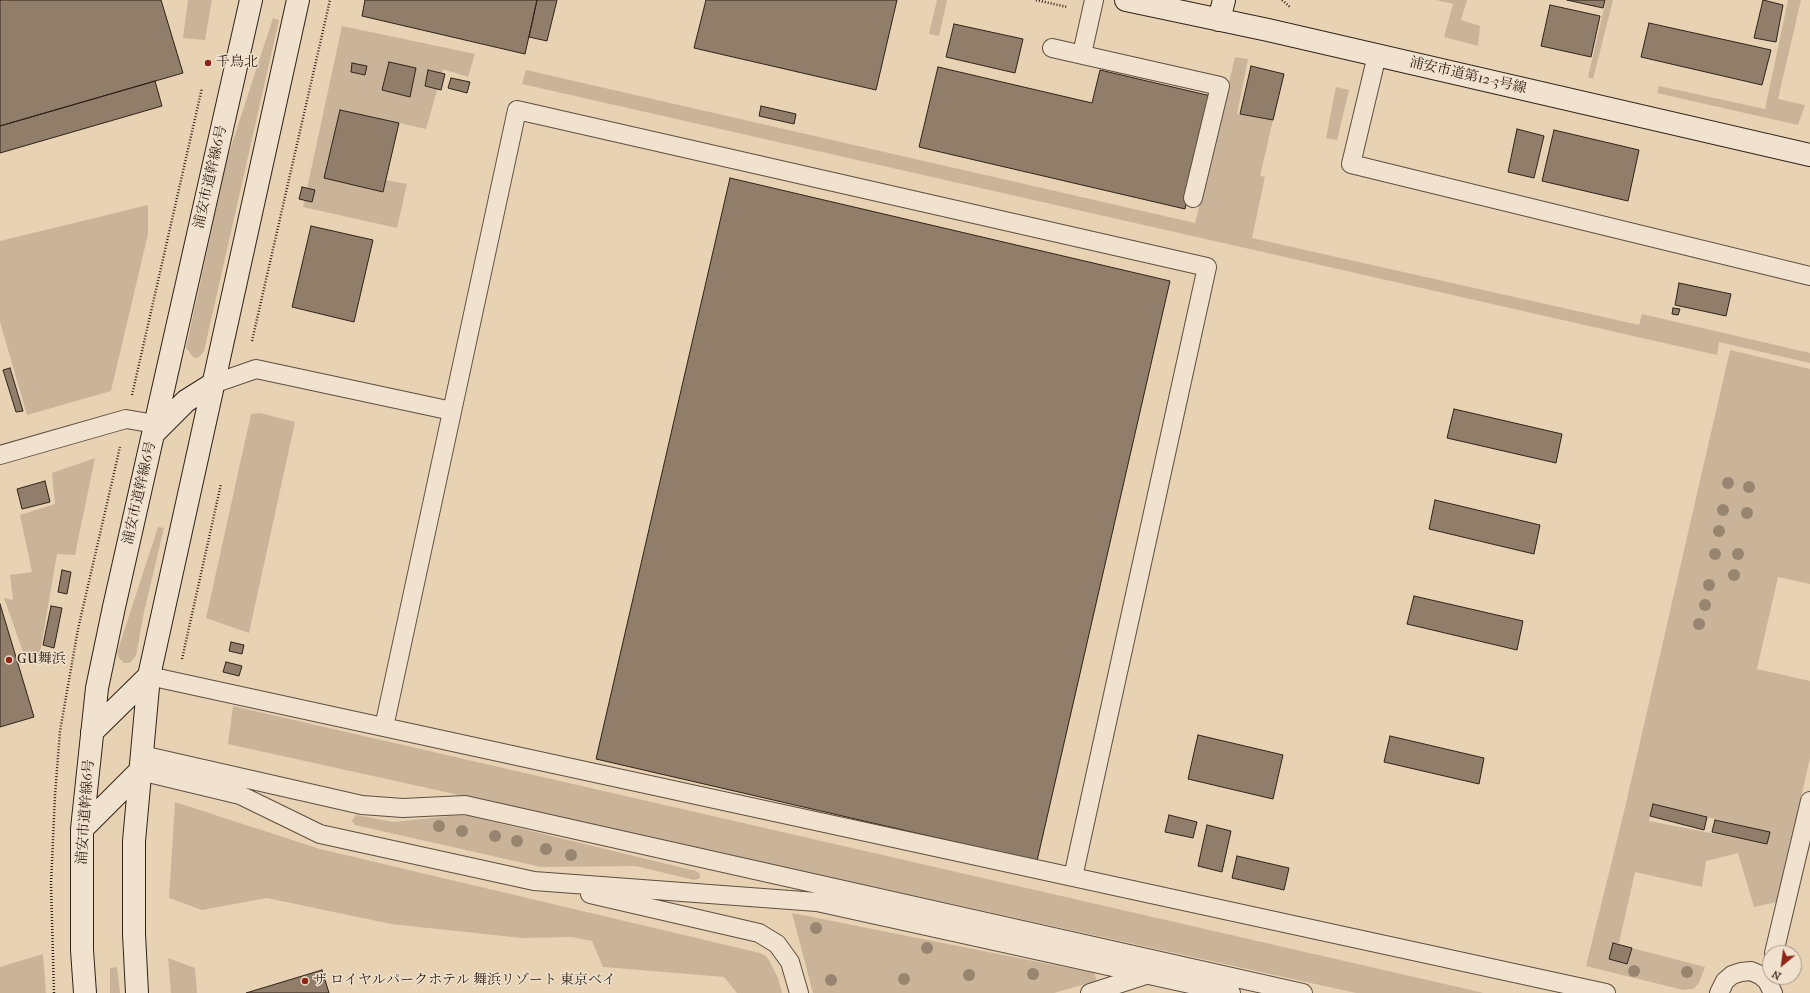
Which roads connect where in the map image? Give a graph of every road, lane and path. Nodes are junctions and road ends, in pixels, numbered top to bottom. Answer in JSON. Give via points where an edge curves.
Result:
{"nodes":[{"id":1,"x":251,"y":0,"type":"edge"},
{"id":2,"x":298,"y":0,"type":"edge"},
{"id":3,"x":330,"y":0,"type":"edge"},
{"id":4,"x":1094,"y":0,"type":"edge"},
{"id":5,"x":1126,"y":0,"type":"edge"},
{"id":6,"x":1221,"y":10,"type":"edge"},
{"id":7,"x":1052,"y":48,"type":"dead end"},
{"id":8,"x":1082,"y":54,"type":"junction"},
{"id":9,"x":1377,"y":55,"type":"junction"},
{"id":10,"x":202,"y":85,"type":"dead end"},
{"id":11,"x":1810,"y":155,"type":"edge"},
{"id":12,"x":1193,"y":198,"type":"dead end"},
{"id":13,"x":1810,"y":276,"type":"edge"},
{"id":14,"x":245,"y":373,"type":"junction"},
{"id":15,"x":214,"y":384,"type":"junction"},
{"id":16,"x":452,"y":411,"type":"junction"},
{"id":17,"x":126,"y":419,"type":"junction"},
{"id":18,"x":154,"y":429,"type":"junction"},
{"id":19,"x":0,"y":454,"type":"edge"},
{"id":20,"x":221,"y":481,"type":"dead end"},
{"id":21,"x":78,"y":629,"type":"dead end"},
{"id":22,"x":149,"y":676,"type":"junction"},
{"id":23,"x":177,"y":682,"type":"junction"},
{"id":24,"x":384,"y":727,"type":"junction"},
{"id":25,"x":92,"y":732,"type":"junction"},
{"id":26,"x":141,"y":763,"type":"junction"},
{"id":27,"x":1810,"y":801,"type":"edge"},
{"id":28,"x":82,"y":829,"type":"junction"},
{"id":29,"x":1073,"y":877,"type":"junction"},
{"id":30,"x":534,"y":881,"type":"junction"},
{"id":31,"x":1776,"y":945,"type":"edge"},
{"id":32,"x":1147,"y":974,"type":"junction"},
{"id":33,"x":1762,"y":976,"type":"edge"},
{"id":34,"x":1183,"y":988,"type":"edge"},
{"id":35,"x":85,"y":993,"type":"edge"},
{"id":36,"x":137,"y":993,"type":"edge"},
{"id":37,"x":799,"y":993,"type":"edge"},
{"id":38,"x":1090,"y":993,"type":"edge"},
{"id":39,"x":1231,"y":993,"type":"edge"},
{"id":40,"x":1303,"y":993,"type":"edge"},
{"id":41,"x":1606,"y":993,"type":"edge"},
{"id":42,"x":1719,"y":993,"type":"edge"}],
"edges":[{"from":1,"to":18,"type":"street","name":"浦安市道幹線6号"},
{"from":2,"to":15,"type":"street"},
{"from":3,"to":14,"type":"path"},
{"from":4,"to":8,"type":"lane"},
{"from":5,"to":6,"type":"street","name":"浦安市道第12-3号線"},
{"from":6,"to":9,"type":"street","name":"浦安市道第12-3号線"},
{"from":7,"to":8,"type":"lane"},
{"from":8,"to":12,"type":"lane","via":[[1220,86]]},
{"from":9,"to":11,"type":"street","name":"浦安市道第12-3号線"},
{"from":9,"to":13,"type":"lane","via":[[1351,164]]},
{"from":10,"to":17,"type":"path"},
{"from":14,"to":15,"type":"lane"},
{"from":14,"to":16,"type":"lane","via":[[256,369]]},
{"from":15,"to":18,"type":"street","via":[[186,401]]},
{"from":15,"to":22,"type":"street"},
{"from":16,"to":24,"type":"lane"},
{"from":16,"to":29,"type":"lane","via":[[517,110],[1207,266]]},
{"from":17,"to":18,"type":"lane"},
{"from":17,"to":19,"type":"lane"},
{"from":17,"to":21,"type":"path"},
{"from":18,"to":25,"type":"street","name":"浦安市道幹線6号","via":[[97,688]]},
{"from":20,"to":23,"type":"path"},
{"from":22,"to":23,"type":"lane"},
{"from":22,"to":25,"type":"street"},
{"from":22,"to":26,"type":"street"},
{"from":23,"to":24,"type":"lane"},
{"from":24,"to":29,"type":"lane"},
{"from":25,"to":28,"type":"street","name":"浦安市道幹線6号"},
{"from":26,"to":28,"type":"street"},
{"from":26,"to":30,"type":"lane","via":[[240,795],[320,834]]},
{"from":26,"to":36,"type":"street","via":[[134,841]]},
{"from":26,"to":40,"type":"lane","via":[[362,805],[403,808],[464,805]]},
{"from":27,"to":31,"type":"lane"},
{"from":28,"to":35,"type":"street","name":"浦安市道幹線6号","via":[[82,950]]},
{"from":29,"to":41,"type":"lane"},
{"from":30,"to":32,"type":"lane","via":[[817,902]]},
{"from":30,"to":37,"type":"lane","via":[[759,934],[777,944],[782,950],[790,962]]},
{"from":32,"to":34,"type":"lane"},
{"from":32,"to":38,"type":"lane"},
{"from":33,"to":42,"type":"lane","via":[[1750,971],[1732,975],[1725,981]]},
{"from":34,"to":39,"type":"lane"}]}
